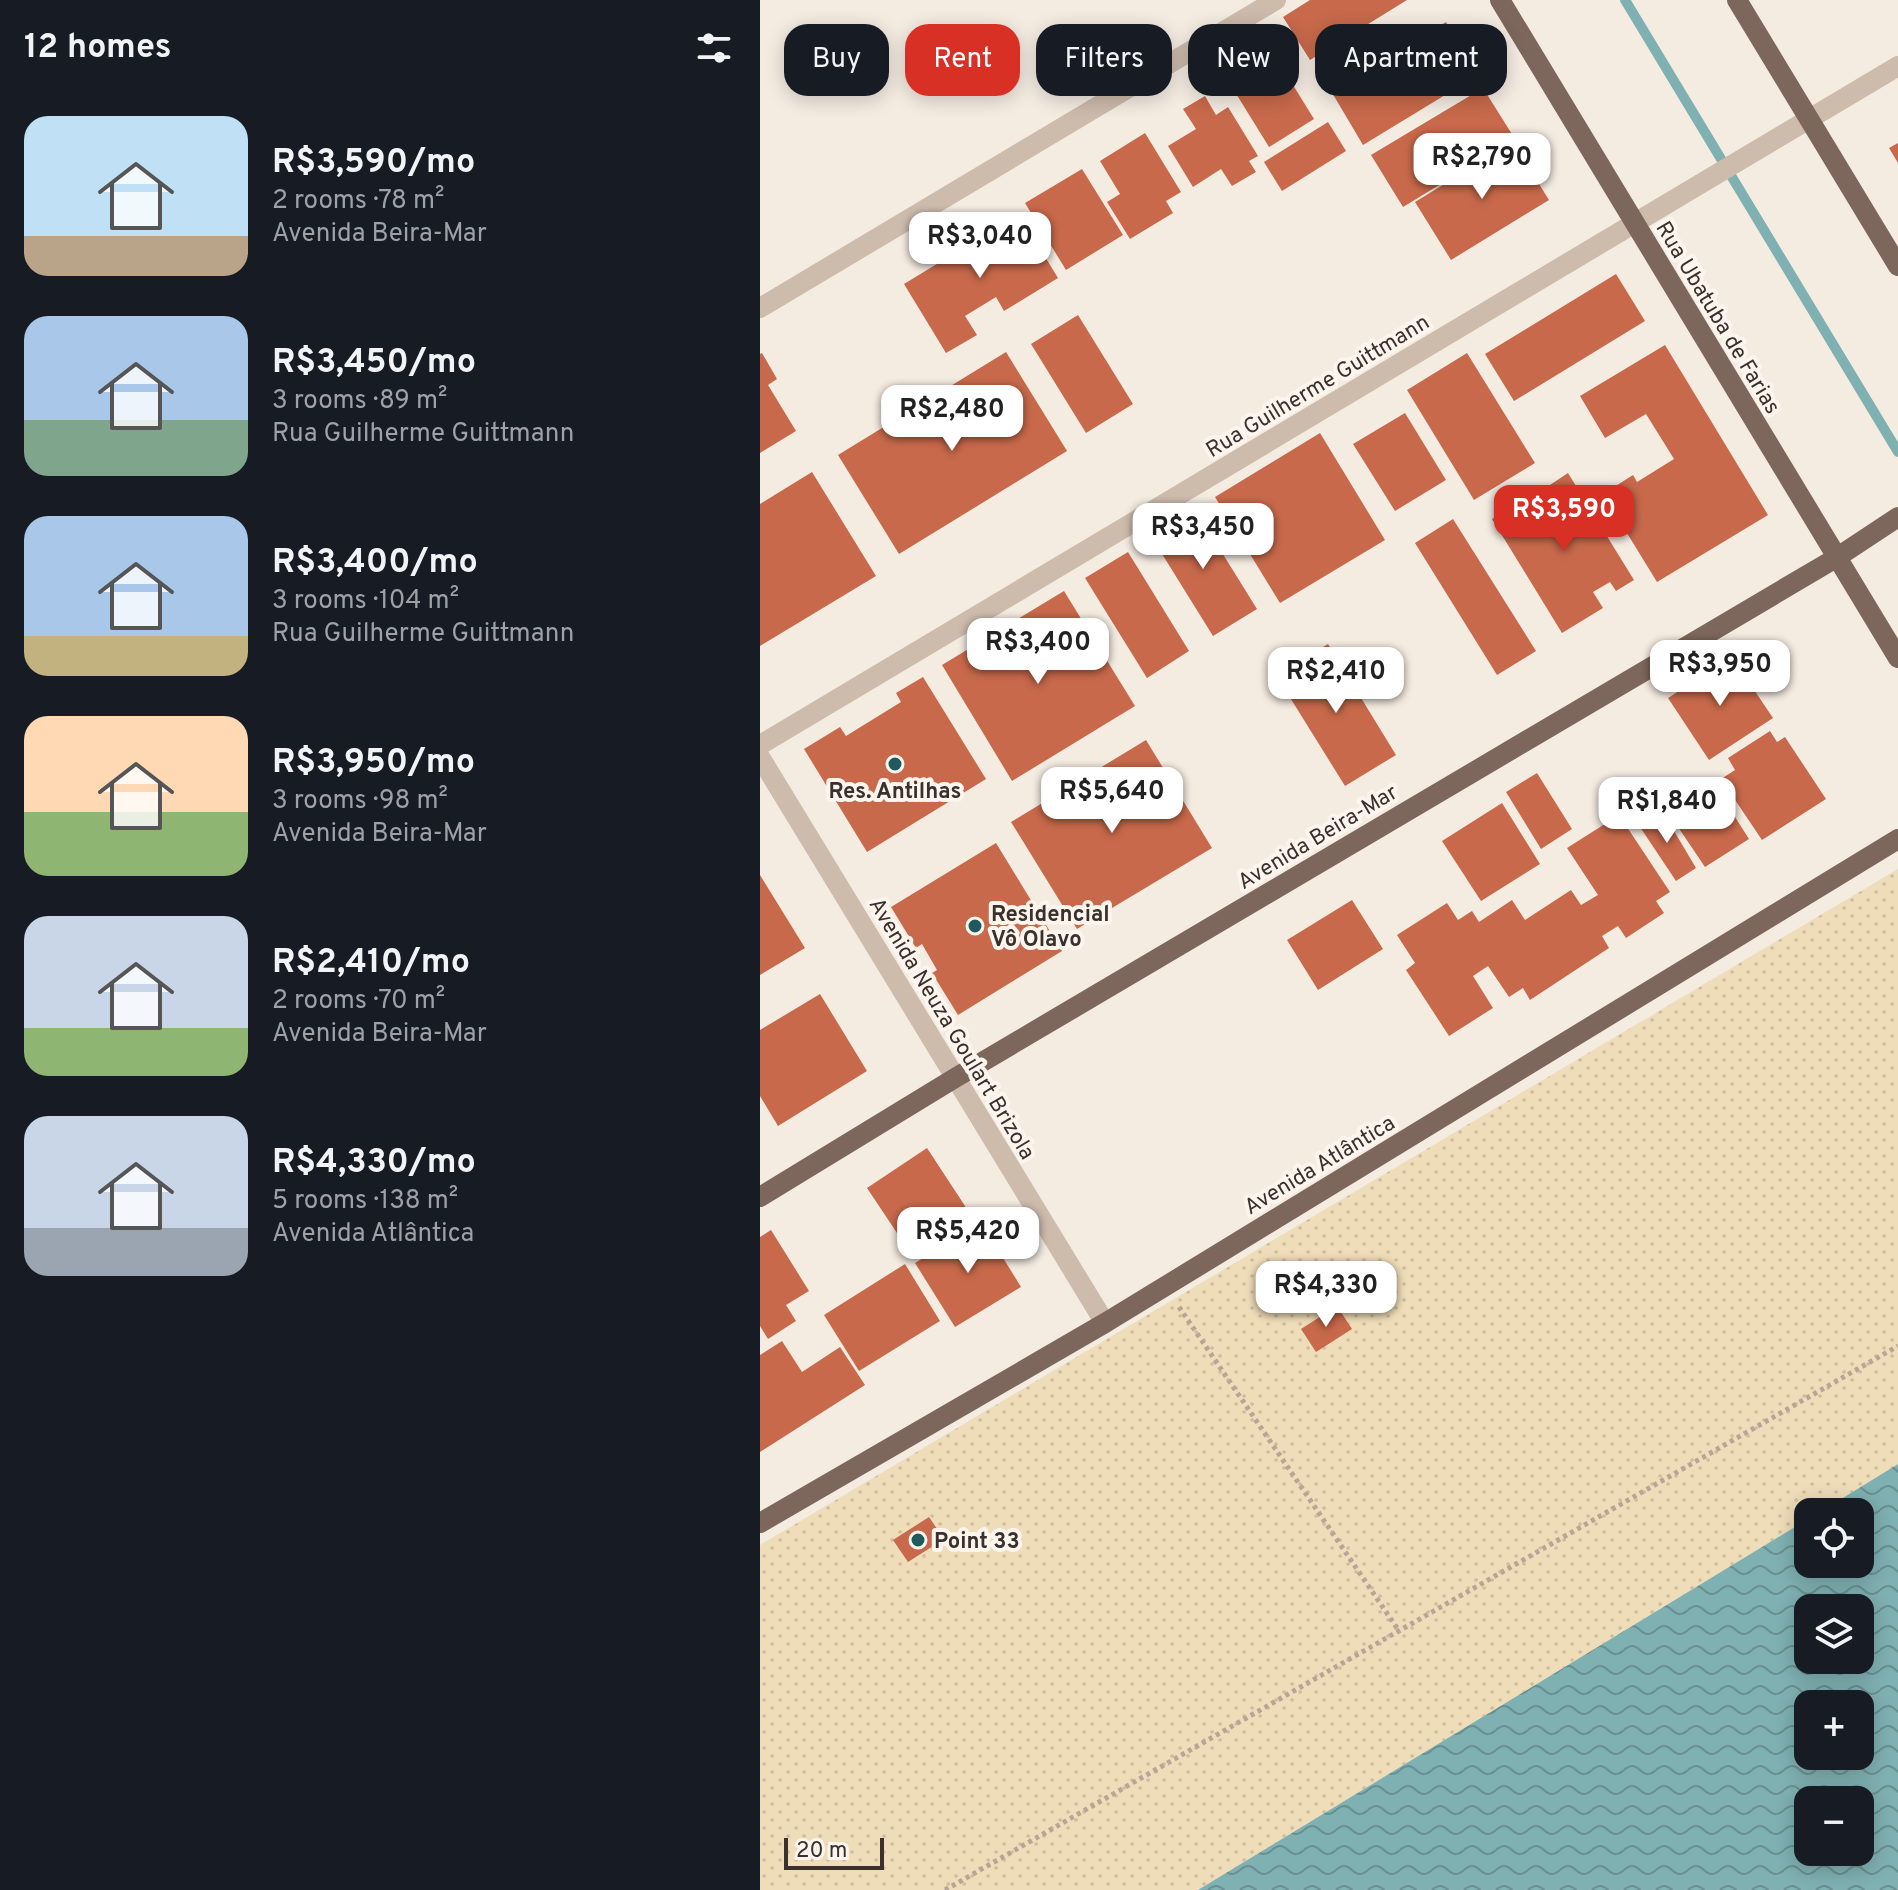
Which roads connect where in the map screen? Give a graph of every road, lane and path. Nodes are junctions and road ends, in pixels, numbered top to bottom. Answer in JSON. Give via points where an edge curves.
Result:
{"nodes":[{"id":1,"x":1276,"y":0,"type":"edge"},
{"id":2,"x":1500,"y":0,"type":"edge"},
{"id":3,"x":1737,"y":0,"type":"edge"},
{"id":4,"x":1898,"y":66,"type":"edge"},
{"id":5,"x":1810,"y":120,"type":"junction"},
{"id":6,"x":1634,"y":223,"type":"junction"},
{"id":7,"x":1898,"y":266,"type":"edge"},
{"id":8,"x":760,"y":308,"type":"edge"},
{"id":9,"x":1898,"y":517,"type":"edge"},
{"id":10,"x":1836,"y":558,"type":"junction"},
{"id":11,"x":1898,"y":658,"type":"edge"},
{"id":12,"x":760,"y":745,"type":"edge"},
{"id":13,"x":760,"y":757,"type":"edge"},
{"id":14,"x":1898,"y":839,"type":"edge"},
{"id":15,"x":955,"y":1078,"type":"junction"},
{"id":16,"x":760,"y":1197,"type":"edge"},
{"id":17,"x":1165,"y":1286,"type":"junction"},
{"id":18,"x":1105,"y":1323,"type":"junction"},
{"id":19,"x":1898,"y":1346,"type":"edge"},
{"id":20,"x":760,"y":1523,"type":"edge"},
{"id":21,"x":1399,"y":1631,"type":"junction"},
{"id":22,"x":945,"y":1890,"type":"edge"}],
"edges":[{"from":1,"to":8,"type":"street"},
{"from":2,"to":6,"type":"main road","name":"Rua Ubatuba de Farias"},
{"from":3,"to":5,"type":"main road"},
{"from":4,"to":5,"type":"street","name":"Rua Guilherme Guittmann"},
{"from":5,"to":6,"type":"street","name":"Rua Guilherme Guittmann"},
{"from":5,"to":7,"type":"main road"},
{"from":6,"to":10,"type":"main road","name":"Rua Ubatuba de Farias"},
{"from":6,"to":12,"type":"street","name":"Rua Guilherme Guittmann"},
{"from":9,"to":10,"type":"main road","name":"Avenida Beira-Mar"},
{"from":10,"to":11,"type":"main road","name":"Rua Ubatuba de Farias"},
{"from":10,"to":15,"type":"main road","name":"Avenida Beira-Mar"},
{"from":13,"to":15,"type":"street","name":"Avenida Neuza Goulart Brizola"},
{"from":14,"to":17,"type":"main road","name":"Avenida Atlântica"},
{"from":15,"to":16,"type":"main road","name":"Avenida Beira-Mar"},
{"from":15,"to":18,"type":"street","name":"Avenida Neuza Goulart Brizola"},
{"from":17,"to":18,"type":"main road","name":"Avenida Atlântica"},
{"from":17,"to":21,"type":"path"},
{"from":18,"to":20,"type":"main road","name":"Avenida Atlântica"},
{"from":19,"to":21,"type":"path"},
{"from":21,"to":22,"type":"path"}]}
